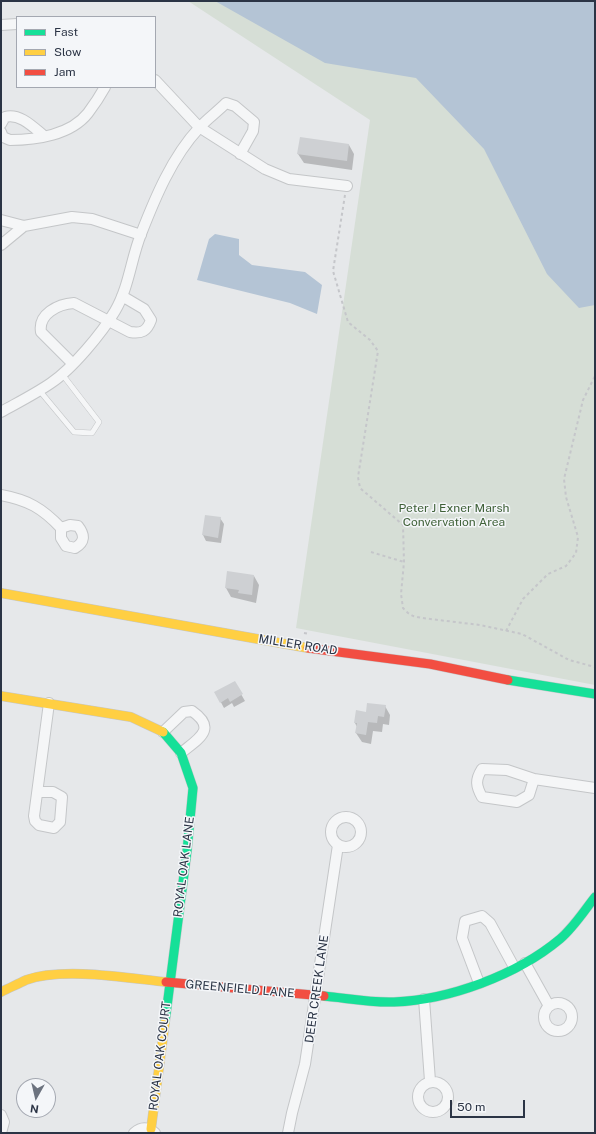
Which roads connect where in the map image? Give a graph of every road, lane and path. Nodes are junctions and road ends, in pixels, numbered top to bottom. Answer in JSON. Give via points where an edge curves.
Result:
{"nodes":[{"id":1,"x":16,"y":24,"type":"edge"},
{"id":2,"x":1,"y":25,"type":"edge"},
{"id":3,"x":156,"y":81,"type":"edge"},
{"id":4,"x":104,"y":88,"type":"edge"},
{"id":5,"x":1,"y":124,"type":"edge"},
{"id":6,"x":199,"y":127,"type":"junction"},
{"id":7,"x":1,"y":132,"type":"edge"},
{"id":8,"x":44,"y":136,"type":"junction"},
{"id":9,"x":240,"y":154,"type":"junction"},
{"id":10,"x":347,"y":186,"type":"joint"},
{"id":11,"x":1,"y":220,"type":"edge"},
{"id":12,"x":24,"y":226,"type":"junction"},
{"id":13,"x":141,"y":235,"type":"junction"},
{"id":14,"x":1,"y":245,"type":"edge"},
{"id":15,"x":122,"y":296,"type":"junction"},
{"id":16,"x":109,"y":320,"type":"junction"},
{"id":17,"x":73,"y":364,"type":"junction"},
{"id":18,"x":62,"y":374,"type":"junction"},
{"id":19,"x":595,"y":376,"type":"edge"},
{"id":20,"x":38,"y":390,"type":"junction"},
{"id":21,"x":1,"y":412,"type":"edge"},
{"id":22,"x":1,"y":495,"type":"edge"},
{"id":23,"x":61,"y":528,"type":"dead end"},
{"id":24,"x":371,"y":552,"type":"dead end"},
{"id":25,"x":404,"y":562,"type":"junction"},
{"id":26,"x":1,"y":593,"type":"edge"},
{"id":27,"x":506,"y":631,"type":"junction"},
{"id":28,"x":595,"y":667,"type":"edge"},
{"id":29,"x":595,"y":694,"type":"edge"},
{"id":30,"x":1,"y":696,"type":"edge"},
{"id":31,"x":49,"y":703,"type":"junction"},
{"id":32,"x":162,"y":732,"type":"junction"},
{"id":33,"x":182,"y":753,"type":"junction"},
{"id":34,"x":534,"y":779,"type":"junction"},
{"id":35,"x":595,"y":788,"type":"edge"},
{"id":36,"x":38,"y":792,"type":"dead end"},
{"id":37,"x":338,"y":844,"type":"dead end"},
{"id":38,"x":595,"y":897,"type":"edge"},
{"id":39,"x":525,"y":963,"type":"junction"},
{"id":40,"x":514,"y":967,"type":"junction"},
{"id":41,"x":169,"y":983,"type":"junction"},
{"id":42,"x":479,"y":983,"type":"junction"},
{"id":43,"x":1,"y":992,"type":"edge"},
{"id":44,"x":316,"y":996,"type":"junction"},
{"id":45,"x":424,"y":999,"type":"junction"},
{"id":46,"x":549,"y":1006,"type":"dead end"},
{"id":47,"x":430,"y":1081,"type":"dead end"},
{"id":48,"x":1,"y":1115,"type":"edge"},
{"id":49,"x":153,"y":1131,"type":"edge"},
{"id":50,"x":1,"y":1133,"type":"edge"},
{"id":51,"x":134,"y":1133,"type":"edge"},
{"id":52,"x":288,"y":1133,"type":"edge"}],
"edges":[{"from":1,"to":2,"type":"street"},
{"from":3,"to":6,"type":"street"},
{"from":4,"to":8,"type":"street","via":[[88,114],[76,124],[59,133]]},
{"from":5,"to":8,"type":"street","via":[[5,117],[20,118]]},
{"from":6,"to":9,"type":"street"},
{"from":6,"to":9,"type":"street","via":[[226,104],[235,106],[254,122],[253,131]]},
{"from":6,"to":13,"type":"street","via":[[163,183]]},
{"from":7,"to":8,"type":"street","via":[[3,137],[10,140]]},
{"from":9,"to":10,"type":"street","via":[[289,179]]},
{"from":10,"to":25,"type":"path","via":[[333,271],[348,322],[370,340],[378,351],[358,477],[360,488],[404,525]]},
{"from":11,"to":12,"type":"street"},
{"from":12,"to":13,"type":"street","via":[[72,217],[92,219]]},
{"from":12,"to":14,"type":"street"},
{"from":13,"to":15,"type":"street"},
{"from":15,"to":16,"type":"street"},
{"from":15,"to":16,"type":"street","via":[[148,314],[151,320],[148,328],[138,333],[130,332]]},
{"from":16,"to":17,"type":"street"},
{"from":16,"to":17,"type":"street","via":[[74,303],[68,303],[44,315],[40,325],[41,332]]},
{"from":17,"to":18,"type":"street"},
{"from":18,"to":20,"type":"street"},
{"from":18,"to":20,"type":"lane","via":[[99,422],[92,433],[74,432]]},
{"from":19,"to":27,"type":"path","via":[[583,400],[564,479],[566,497],[578,537],[576,553],[566,566],[548,574],[523,599]]},
{"from":20,"to":21,"type":"street"},
{"from":22,"to":23,"type":"street","via":[[31,503],[49,515]]},
{"from":24,"to":25,"type":"path"},
{"from":25,"to":27,"type":"path","via":[[401,602],[403,608],[413,616]]},
{"from":26,"to":29,"type":"street","name":"MILLER ROAD","via":[[316,649],[430,664],[533,685]]},
{"from":27,"to":28,"type":"path","via":[[522,634],[569,660]]},
{"from":30,"to":31,"type":"street","name":"ROYAL OAK LANE"},
{"from":31,"to":32,"type":"street","name":"ROYAL OAK LANE","via":[[132,717]]},
{"from":31,"to":36,"type":"street"},
{"from":32,"to":33,"type":"street","name":"ROYAL OAK LANE"},
{"from":32,"to":33,"type":"street","via":[[184,712],[192,711],[202,718],[206,727],[203,735]]},
{"from":33,"to":41,"type":"street","name":"ROYAL OAK LANE","via":[[193,788]]},
{"from":34,"to":34,"type":"street","via":[[507,770],[482,769],[477,778],[477,788],[482,796],[517,802],[529,795]]},
{"from":34,"to":35,"type":"street"},
{"from":37,"to":44,"type":"street","name":"DEER CREEK LANE"},
{"from":38,"to":39,"type":"street","name":"GREENFIELD LANE","via":[[560,939]]},
{"from":39,"to":40,"type":"street","name":"GREENFIELD LANE"},
{"from":39,"to":46,"type":"street"},
{"from":40,"to":42,"type":"street","name":"GREENFIELD LANE"},
{"from":40,"to":42,"type":"street","via":[[490,923],[482,916],[465,921],[462,938]]},
{"from":41,"to":43,"type":"street","name":"GREENFIELD LANE","via":[[52,974],[27,980]]},
{"from":41,"to":44,"type":"street","name":"GREENFIELD LANE"},
{"from":41,"to":49,"type":"street","name":"ROYAL OAK COURT"},
{"from":42,"to":45,"type":"street","name":"GREENFIELD LANE"},
{"from":44,"to":45,"type":"street","name":"GREENFIELD LANE","via":[[393,1002]]},
{"from":44,"to":52,"type":"street","name":"DEER CREEK LANE","via":[[306,1064]]},
{"from":45,"to":47,"type":"street"},
{"from":48,"to":50,"type":"street","via":[[4,1122]]},
{"from":49,"to":51,"type":"street","name":"ROYAL OAK COURT","via":[[140,1129]]}]}
